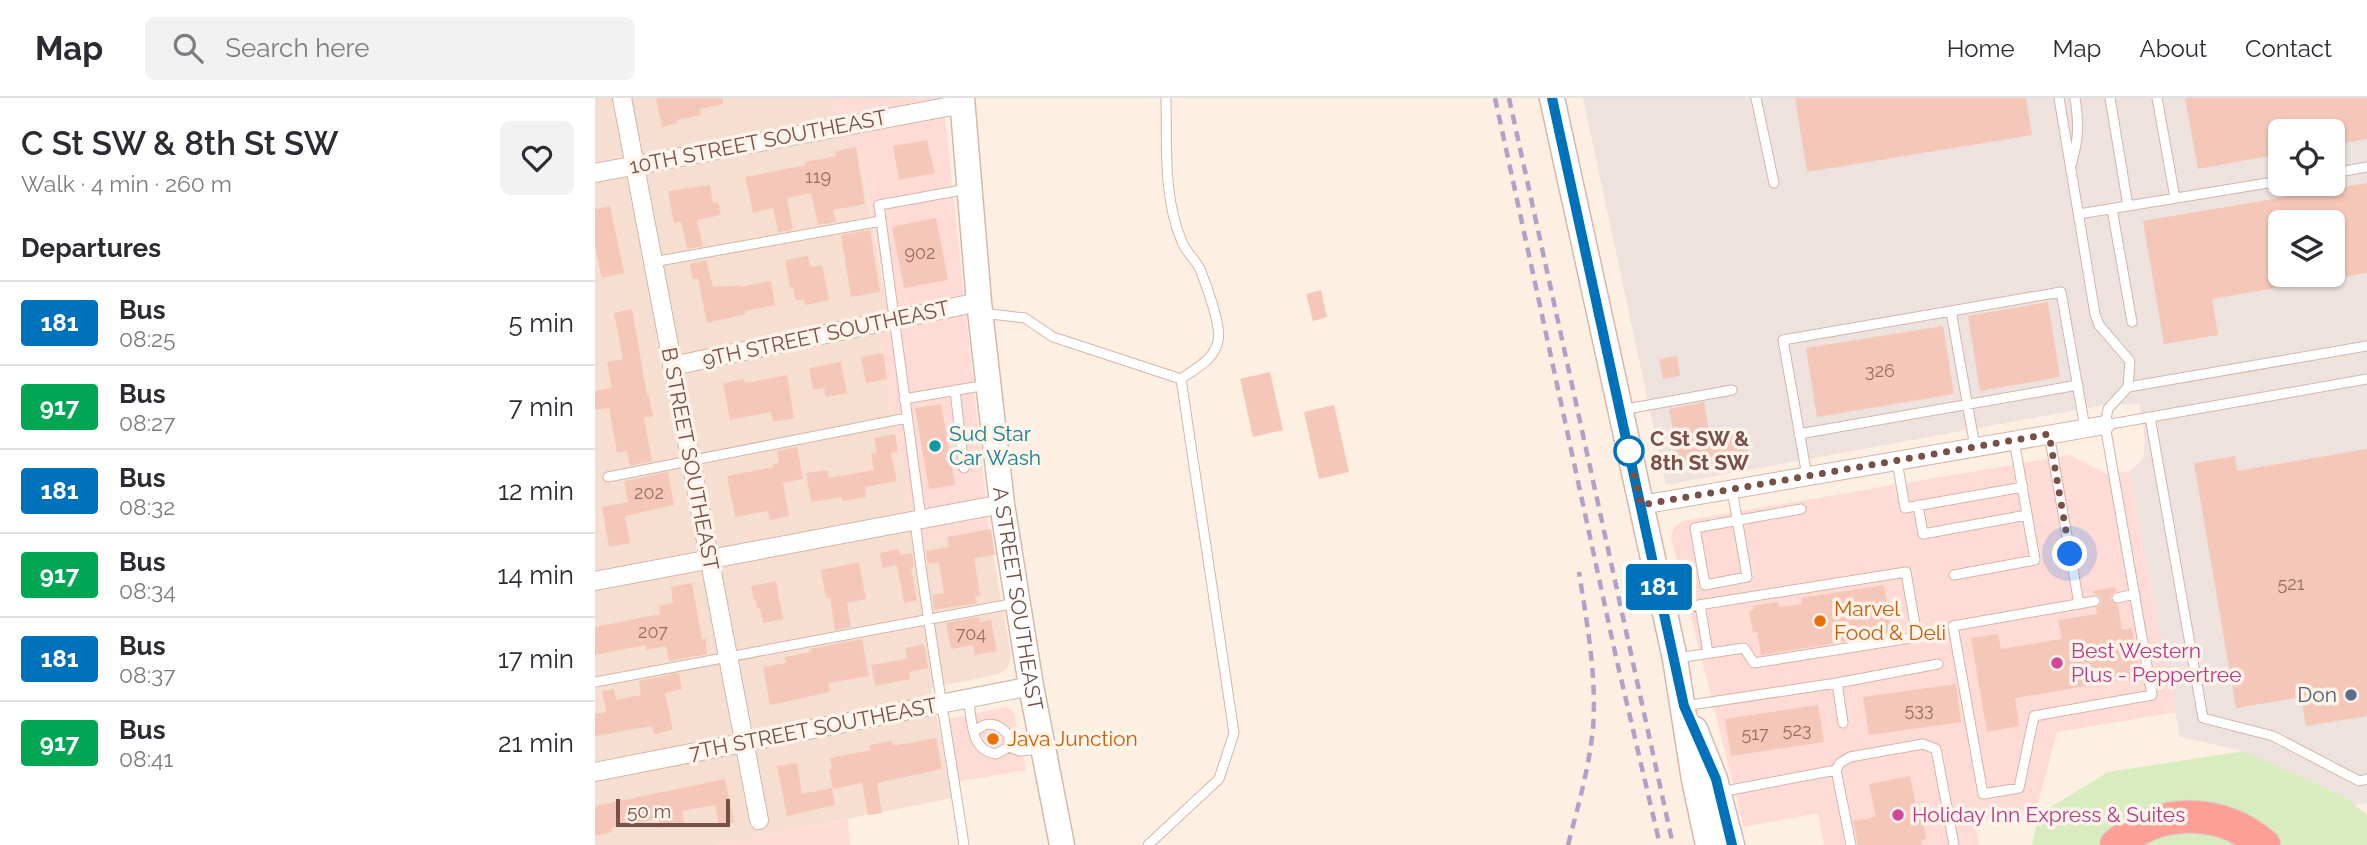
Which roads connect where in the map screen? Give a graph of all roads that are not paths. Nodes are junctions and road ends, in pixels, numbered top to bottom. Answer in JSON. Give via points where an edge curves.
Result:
{"nodes":[{"id":1,"x":622,"y":98,"type":"edge"},
{"id":2,"x":1165,"y":98,"type":"edge"},
{"id":3,"x":1552,"y":98,"type":"edge"},
{"id":4,"x":1756,"y":98,"type":"edge"},
{"id":5,"x":2059,"y":98,"type":"edge"},
{"id":6,"x":2075,"y":98,"type":"edge"},
{"id":7,"x":2110,"y":98,"type":"edge"},
{"id":8,"x":2157,"y":98,"type":"edge"},
{"id":9,"x":963,"y":101,"type":"edge"},
{"id":10,"x":634,"y":165,"type":"junction"},
{"id":11,"x":2071,"y":166,"type":"junction"},
{"id":12,"x":2367,"y":167,"type":"edge"},
{"id":13,"x":2345,"y":171,"type":"edge"},
{"id":14,"x":595,"y":173,"type":"edge"},
{"id":15,"x":1774,"y":183,"type":"dead end"},
{"id":16,"x":2268,"y":183,"type":"edge"},
{"id":17,"x":970,"y":188,"type":"junction"},
{"id":18,"x":2175,"y":198,"type":"junction"},
{"id":19,"x":2128,"y":206,"type":"junction"},
{"id":20,"x":2112,"y":209,"type":"junction"},
{"id":21,"x":2079,"y":214,"type":"junction"},
{"id":22,"x":881,"y":221,"type":"junction"},
{"id":23,"x":653,"y":262,"type":"junction"},
{"id":24,"x":980,"y":308,"type":"junction"},
{"id":25,"x":1951,"y":311,"type":"junction"},
{"id":26,"x":893,"y":319,"type":"junction"},
{"id":27,"x":2132,"y":322,"type":"dead end"},
{"id":28,"x":2367,"y":346,"type":"edge"},
{"id":29,"x":672,"y":366,"type":"junction"},
{"id":30,"x":1181,"y":379,"type":"junction"},
{"id":31,"x":2367,"y":379,"type":"edge"},
{"id":32,"x":989,"y":384,"type":"junction"},
{"id":33,"x":2078,"y":386,"type":"junction"},
{"id":34,"x":2128,"y":387,"type":"junction"},
{"id":35,"x":955,"y":390,"type":"junction"},
{"id":36,"x":1732,"y":390,"type":"dead end"},
{"id":37,"x":904,"y":399,"type":"junction"},
{"id":38,"x":1968,"y":404,"type":"junction"},
{"id":39,"x":1620,"y":410,"type":"junction"},
{"id":40,"x":2150,"y":417,"type":"junction"},
{"id":41,"x":907,"y":418,"type":"junction"},
{"id":42,"x":2105,"y":425,"type":"junction"},
{"id":43,"x":2085,"y":428,"type":"junction"},
{"id":44,"x":1799,"y":434,"type":"junction"},
{"id":45,"x":2049,"y":434,"type":"junction"},
{"id":46,"x":2014,"y":440,"type":"junction"},
{"id":47,"x":1975,"y":447,"type":"junction"},
{"id":48,"x":690,"y":460,"type":"junction"},
{"id":49,"x":1897,"y":461,"type":"junction"},
{"id":50,"x":964,"y":468,"type":"dead end"},
{"id":51,"x":1807,"y":476,"type":"junction"},
{"id":52,"x":608,"y":477,"type":"dead end"},
{"id":53,"x":2023,"y":487,"type":"junction"},
{"id":54,"x":1732,"y":489,"type":"junction"},
{"id":55,"x":1002,"y":504,"type":"junction"},
{"id":56,"x":1641,"y":505,"type":"junction"},
{"id":57,"x":1919,"y":505,"type":"junction"},
{"id":58,"x":1801,"y":509,"type":"dead end"},
{"id":59,"x":2028,"y":515,"type":"junction"},
{"id":60,"x":918,"y":520,"type":"junction"},
{"id":61,"x":1738,"y":521,"type":"junction"},
{"id":62,"x":709,"y":560,"type":"junction"},
{"id":63,"x":1954,"y":575,"type":"dead end"},
{"id":64,"x":595,"y":581,"type":"edge"},
{"id":65,"x":2134,"y":594,"type":"junction"},
{"id":66,"x":2117,"y":598,"type":"dead end"},
{"id":67,"x":2095,"y":601,"type":"dead end"},
{"id":68,"x":1017,"y":602,"type":"junction"},
{"id":69,"x":2079,"y":604,"type":"junction"},
{"id":70,"x":1700,"y":605,"type":"junction"},
{"id":71,"x":1664,"y":610,"type":"junction"},
{"id":72,"x":927,"y":620,"type":"junction"},
{"id":73,"x":1708,"y":653,"type":"junction"},
{"id":74,"x":728,"y":658,"type":"junction"},
{"id":75,"x":1675,"y":659,"type":"junction"},
{"id":76,"x":1938,"y":664,"type":"dead end"},
{"id":77,"x":595,"y":682,"type":"edge"},
{"id":78,"x":1837,"y":683,"type":"junction"},
{"id":79,"x":1031,"y":686,"type":"junction"},
{"id":80,"x":968,"y":699,"type":"junction"},
{"id":81,"x":941,"y":704,"type":"junction"},
{"id":82,"x":1684,"y":706,"type":"junction"},
{"id":83,"x":1843,"y":723,"type":"dead end"},
{"id":84,"x":975,"y":731,"type":"junction"},
{"id":85,"x":745,"y":743,"type":"junction"},
{"id":86,"x":1009,"y":747,"type":"junction"},
{"id":87,"x":1043,"y":749,"type":"junction"},
{"id":88,"x":1836,"y":771,"type":"junction"},
{"id":89,"x":595,"y":772,"type":"edge"},
{"id":90,"x":2367,"y":779,"type":"edge"},
{"id":91,"x":1719,"y":792,"type":"junction"},
{"id":92,"x":759,"y":820,"type":"dead end"},
{"id":93,"x":964,"y":845,"type":"edge"},
{"id":94,"x":1062,"y":845,"type":"edge"},
{"id":95,"x":1148,"y":845,"type":"edge"},
{"id":96,"x":1708,"y":845,"type":"edge"},
{"id":97,"x":1732,"y":845,"type":"edge"},
{"id":98,"x":1851,"y":845,"type":"edge"},
{"id":99,"x":1954,"y":845,"type":"edge"},
{"id":100,"x":2116,"y":845,"type":"edge"},
{"id":101,"x":2264,"y":845,"type":"edge"}],
"edges":[{"from":1,"to":10,"type":"street","name":"B STREET SOUTHEAST"},
{"from":2,"to":30,"type":"lane","via":[[1174,217],[1182,243],[1199,268],[1219,340],[1211,357]]},
{"from":3,"to":39,"type":"main road"},
{"from":4,"to":15,"type":"lane"},
{"from":5,"to":11,"type":"lane"},
{"from":6,"to":11,"type":"lane","via":[[2080,127]]},
{"from":7,"to":19,"type":"lane"},
{"from":8,"to":18,"type":"lane"},
{"from":9,"to":10,"type":"street","name":"10TH STREET SOUTHEAST"},
{"from":9,"to":17,"type":"main road","name":"A STREET SOUTHEAST"},
{"from":10,"to":14,"type":"street","name":"10TH STREET SOUTHEAST"},
{"from":10,"to":23,"type":"street","name":"B STREET SOUTHEAST"},
{"from":11,"to":21,"type":"lane"},
{"from":12,"to":13,"type":"lane"},
{"from":16,"to":18,"type":"lane"},
{"from":17,"to":22,"type":"lane","via":[[879,205]]},
{"from":17,"to":24,"type":"main road","name":"A STREET SOUTHEAST"},
{"from":18,"to":19,"type":"lane"},
{"from":19,"to":20,"type":"lane"},
{"from":20,"to":21,"type":"lane"},
{"from":20,"to":27,"type":"lane"},
{"from":21,"to":34,"type":"lane","via":[[2095,314],[2130,361]]},
{"from":22,"to":23,"type":"lane"},
{"from":22,"to":26,"type":"lane"},
{"from":23,"to":29,"type":"street","name":"B STREET SOUTHEAST"},
{"from":24,"to":26,"type":"street","name":"9TH STREET SOUTHEAST"},
{"from":24,"to":30,"type":"lane","via":[[1025,318],[1053,337]]},
{"from":24,"to":32,"type":"main road","name":"A STREET SOUTHEAST"},
{"from":25,"to":33,"type":"lane","via":[[2061,292]]},
{"from":25,"to":38,"type":"lane"},
{"from":25,"to":44,"type":"lane","via":[[1783,340]]},
{"from":26,"to":29,"type":"street","name":"9TH STREET SOUTHEAST"},
{"from":26,"to":37,"type":"lane"},
{"from":28,"to":34,"type":"lane"},
{"from":29,"to":48,"type":"street","name":"B STREET SOUTHEAST"},
{"from":30,"to":95,"type":"lane","via":[[1234,733],[1219,779]]},
{"from":31,"to":40,"type":"lane"},
{"from":32,"to":35,"type":"lane"},
{"from":32,"to":55,"type":"main road","name":"A STREET SOUTHEAST"},
{"from":33,"to":38,"type":"lane"},
{"from":33,"to":43,"type":"lane"},
{"from":34,"to":42,"type":"lane","via":[[2108,409]]},
{"from":35,"to":37,"type":"lane"},
{"from":35,"to":50,"type":"lane"},
{"from":36,"to":39,"type":"lane"},
{"from":37,"to":41,"type":"lane"},
{"from":38,"to":44,"type":"lane"},
{"from":38,"to":47,"type":"lane"},
{"from":39,"to":56,"type":"main road"},
{"from":40,"to":42,"type":"lane"},
{"from":40,"to":90,"type":"lane","via":[[2203,718],[2273,736],[2359,781]]},
{"from":41,"to":48,"type":"lane"},
{"from":41,"to":60,"type":"lane"},
{"from":42,"to":43,"type":"street"},
{"from":42,"to":65,"type":"lane"},
{"from":43,"to":45,"type":"street"},
{"from":44,"to":51,"type":"lane"},
{"from":45,"to":46,"type":"street"},
{"from":45,"to":69,"type":"lane"},
{"from":46,"to":47,"type":"street"},
{"from":46,"to":53,"type":"lane"},
{"from":47,"to":49,"type":"street"},
{"from":48,"to":52,"type":"lane"},
{"from":48,"to":62,"type":"street","name":"B STREET SOUTHEAST"},
{"from":49,"to":51,"type":"street"},
{"from":49,"to":57,"type":"lane","via":[[1905,508]]},
{"from":51,"to":54,"type":"street"},
{"from":53,"to":57,"type":"lane"},
{"from":53,"to":59,"type":"lane"},
{"from":54,"to":56,"type":"street"},
{"from":54,"to":61,"type":"lane"},
{"from":55,"to":60,"type":"street"},
{"from":55,"to":68,"type":"main road","name":"A STREET SOUTHEAST"},
{"from":56,"to":71,"type":"main road"},
{"from":57,"to":59,"type":"lane","via":[[1923,534]]},
{"from":58,"to":61,"type":"lane"},
{"from":59,"to":63,"type":"lane","via":[[2035,561]]},
{"from":60,"to":62,"type":"street"},
{"from":60,"to":72,"type":"lane"},
{"from":61,"to":61,"type":"lane","via":[[1695,528],[1705,585],[1747,577]]},
{"from":62,"to":64,"type":"street"},
{"from":62,"to":74,"type":"street","name":"B STREET SOUTHEAST"},
{"from":65,"to":66,"type":"lane"},
{"from":65,"to":69,"type":"lane","via":[[2152,695],[2034,716],[2019,788],[1983,794],[1953,626]]},
{"from":67,"to":69,"type":"lane"},
{"from":68,"to":72,"type":"lane"},
{"from":68,"to":79,"type":"main road","name":"A STREET SOUTHEAST"},
{"from":70,"to":71,"type":"lane"},
{"from":70,"to":73,"type":"lane"},
{"from":70,"to":73,"type":"lane","via":[[1906,572],[1917,637],[1754,663],[1744,648]]},
{"from":71,"to":75,"type":"main road"},
{"from":72,"to":74,"type":"lane"},
{"from":72,"to":81,"type":"lane"},
{"from":73,"to":75,"type":"lane"},
{"from":74,"to":77,"type":"lane"},
{"from":74,"to":85,"type":"street","name":"B STREET SOUTHEAST"},
{"from":75,"to":82,"type":"main road"},
{"from":76,"to":78,"type":"lane"},
{"from":78,"to":82,"type":"lane"},
{"from":78,"to":83,"type":"lane"},
{"from":79,"to":80,"type":"street","name":"7TH STREET SOUTHEAST"},
{"from":79,"to":87,"type":"main road","name":"A STREET SOUTHEAST"},
{"from":80,"to":81,"type":"street","name":"7TH STREET SOUTHEAST"},
{"from":80,"to":84,"type":"lane"},
{"from":81,"to":85,"type":"street","name":"7TH STREET SOUTHEAST"},
{"from":81,"to":93,"type":"lane"},
{"from":82,"to":91,"type":"main road"},
{"from":82,"to":96,"type":"main road"},
{"from":84,"to":86,"type":"lane","via":[[975,741],[985,751],[996,754]]},
{"from":84,"to":86,"type":"lane","via":[[990,723],[1002,727],[1009,736]]},
{"from":85,"to":89,"type":"street","name":"7TH STREET SOUTHEAST"},
{"from":85,"to":92,"type":"street","name":"B STREET SOUTHEAST"},
{"from":86,"to":87,"type":"lane"},
{"from":87,"to":94,"type":"main road","name":"A STREET SOUTHEAST"},
{"from":88,"to":91,"type":"lane"},
{"from":88,"to":98,"type":"lane"},
{"from":88,"to":99,"type":"lane","via":[[1850,757],[1923,744],[1936,749]]},
{"from":91,"to":97,"type":"main road"},
{"from":100,"to":101,"type":"highway","via":[[2160,821],[2199,817],[2242,828]]}]}
